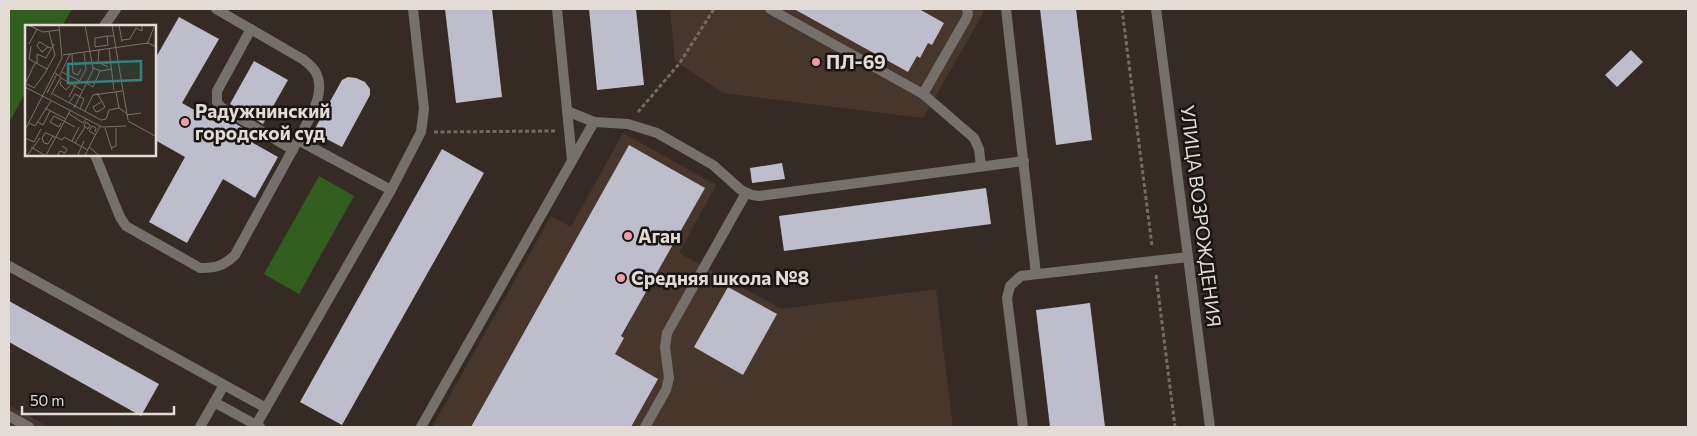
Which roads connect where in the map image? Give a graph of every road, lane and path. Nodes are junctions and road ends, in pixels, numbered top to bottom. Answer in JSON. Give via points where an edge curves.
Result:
{"nodes":[{"id":1,"x":116,"y":9,"type":"edge"},
{"id":2,"x":216,"y":9,"type":"edge"},
{"id":3,"x":413,"y":9,"type":"edge"},
{"id":4,"x":557,"y":9,"type":"edge"},
{"id":5,"x":714,"y":9,"type":"edge"},
{"id":6,"x":770,"y":9,"type":"edge"},
{"id":7,"x":966,"y":9,"type":"edge"},
{"id":8,"x":1006,"y":9,"type":"edge"},
{"id":9,"x":1122,"y":9,"type":"edge"},
{"id":10,"x":1156,"y":9,"type":"edge"},
{"id":11,"x":105,"y":25,"type":"edge"},
{"id":12,"x":251,"y":29,"type":"junction"},
{"id":13,"x":923,"y":94,"type":"junction"},
{"id":14,"x":567,"y":111,"type":"junction"},
{"id":15,"x":594,"y":122,"type":"junction"},
{"id":16,"x":628,"y":124,"type":"junction"},
{"id":17,"x":569,"y":131,"type":"junction"},
{"id":18,"x":421,"y":132,"type":"junction"},
{"id":19,"x":296,"y":145,"type":"junction"},
{"id":20,"x":95,"y":156,"type":"edge"},
{"id":21,"x":572,"y":160,"type":"junction"},
{"id":22,"x":1024,"y":161,"type":"junction"},
{"id":23,"x":981,"y":166,"type":"junction"},
{"id":24,"x":390,"y":190,"type":"junction"},
{"id":25,"x":746,"y":193,"type":"junction"},
{"id":26,"x":1188,"y":257,"type":"junction"},
{"id":27,"x":1154,"y":261,"type":"junction"},
{"id":28,"x":9,"y":266,"type":"edge"},
{"id":29,"x":1036,"y":274,"type":"junction"},
{"id":30,"x":224,"y":385,"type":"junction"},
{"id":31,"x":214,"y":402,"type":"junction"},
{"id":32,"x":266,"y":408,"type":"junction"},
{"id":33,"x":9,"y":416,"type":"edge"},
{"id":34,"x":259,"y":426,"type":"edge"},
{"id":35,"x":29,"y":427,"type":"edge"},
{"id":36,"x":200,"y":427,"type":"edge"},
{"id":37,"x":421,"y":427,"type":"edge"},
{"id":38,"x":645,"y":427,"type":"edge"},
{"id":39,"x":1023,"y":427,"type":"edge"},
{"id":40,"x":1175,"y":427,"type":"edge"},
{"id":41,"x":1210,"y":427,"type":"edge"}],
"edges":[{"from":1,"to":11,"type":"street"},
{"from":2,"to":12,"type":"street"},
{"from":3,"to":18,"type":"street","via":[[424,109]]},
{"from":4,"to":14,"type":"street"},
{"from":5,"to":16,"type":"path","via":[[679,64]]},
{"from":6,"to":13,"type":"street"},
{"from":7,"to":13,"type":"street","via":[[966,19]]},
{"from":8,"to":22,"type":"street"},
{"from":9,"to":27,"type":"path"},
{"from":10,"to":26,"type":"street","name":"УЛИЦА ВОЗРОЖДЕНИЯ"},
{"from":12,"to":19,"type":"street","via":[[304,60],[319,79],[317,101]]},
{"from":12,"to":19,"type":"street","via":[[216,91],[217,102]]},
{"from":13,"to":23,"type":"street","via":[[974,138]]},
{"from":14,"to":15,"type":"street"},
{"from":14,"to":17,"type":"street"},
{"from":15,"to":16,"type":"street"},
{"from":15,"to":21,"type":"street"},
{"from":16,"to":25,"type":"street","via":[[657,133],[713,164]]},
{"from":17,"to":18,"type":"path"},
{"from":17,"to":21,"type":"street"},
{"from":18,"to":24,"type":"street"},
{"from":19,"to":20,"type":"street","via":[[235,255],[224,265],[212,268],[200,268],[126,226]]},
{"from":19,"to":24,"type":"street"},
{"from":21,"to":37,"type":"street"},
{"from":22,"to":23,"type":"street"},
{"from":22,"to":29,"type":"street"},
{"from":23,"to":25,"type":"street","via":[[759,196]]},
{"from":24,"to":32,"type":"street"},
{"from":25,"to":38,"type":"street","via":[[667,333],[665,347],[669,378],[666,390]]},
{"from":26,"to":27,"type":"street"},
{"from":26,"to":41,"type":"street","name":"УЛИЦА ВОЗРОЖДЕНИЯ"},
{"from":27,"to":29,"type":"street"},
{"from":27,"to":40,"type":"path"},
{"from":28,"to":30,"type":"street"},
{"from":29,"to":39,"type":"street","via":[[1021,276],[1010,286],[1007,298]]},
{"from":30,"to":31,"type":"street"},
{"from":30,"to":32,"type":"street"},
{"from":31,"to":34,"type":"street"},
{"from":31,"to":36,"type":"street"},
{"from":32,"to":34,"type":"street"},
{"from":33,"to":35,"type":"street"}]}
